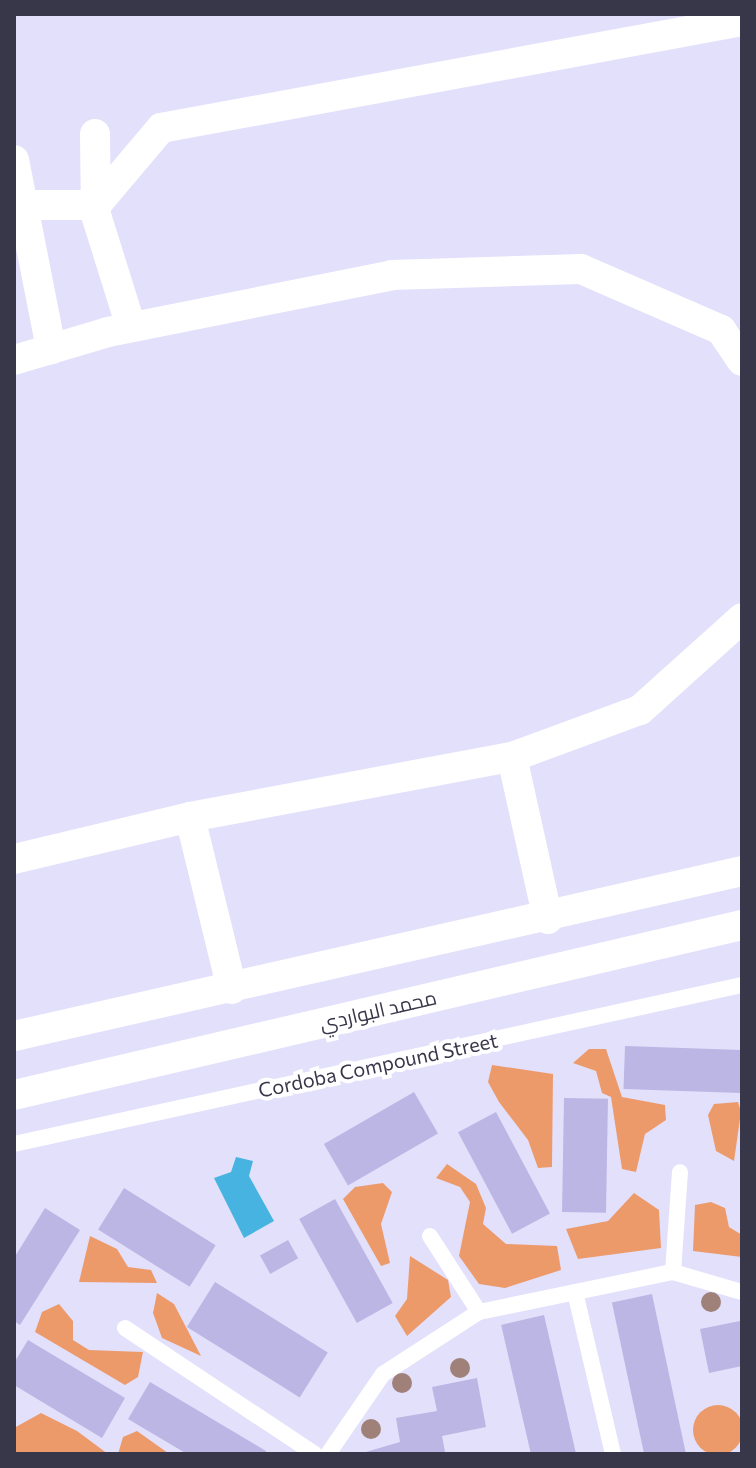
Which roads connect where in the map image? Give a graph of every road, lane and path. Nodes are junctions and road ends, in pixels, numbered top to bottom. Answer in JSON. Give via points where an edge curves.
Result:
{"nodes":[{"id":1,"x":742,"y":21,"type":"edge"},
{"id":2,"x":95,"y":134,"type":"dead end"},
{"id":3,"x":14,"y":160,"type":"edge"},
{"id":4,"x":96,"y":205,"type":"junction"},
{"id":5,"x":20,"y":206,"type":"edge"},
{"id":6,"x":131,"y":327,"type":"junction"},
{"id":7,"x":51,"y":349,"type":"junction"},
{"id":8,"x":14,"y":360,"type":"edge"},
{"id":9,"x":742,"y":361,"type":"edge"},
{"id":10,"x":742,"y":618,"type":"edge"},
{"id":11,"x":512,"y":757,"type":"junction"},
{"id":12,"x":190,"y":817,"type":"junction"},
{"id":13,"x":14,"y":859,"type":"edge"},
{"id":14,"x":742,"y":871,"type":"edge"},
{"id":15,"x":548,"y":919,"type":"junction"},
{"id":16,"x":742,"y":925,"type":"edge"},
{"id":17,"x":742,"y":985,"type":"edge"},
{"id":18,"x":232,"y":989,"type":"junction"},
{"id":19,"x":14,"y":1036,"type":"edge"},
{"id":20,"x":14,"y":1095,"type":"edge"},
{"id":21,"x":14,"y":1144,"type":"edge"},
{"id":22,"x":680,"y":1172,"type":"dead end"},
{"id":23,"x":430,"y":1236,"type":"dead end"},
{"id":24,"x":673,"y":1272,"type":"junction"},
{"id":25,"x":575,"y":1292,"type":"junction"},
{"id":26,"x":742,"y":1292,"type":"edge"},
{"id":27,"x":479,"y":1312,"type":"junction"},
{"id":28,"x":125,"y":1328,"type":"dead end"},
{"id":29,"x":315,"y":1454,"type":"edge"},
{"id":30,"x":328,"y":1454,"type":"edge"},
{"id":31,"x":613,"y":1454,"type":"edge"}],
"edges":[{"from":1,"to":4,"type":"street","via":[[161,128]]},
{"from":2,"to":4,"type":"street"},
{"from":3,"to":5,"type":"street"},
{"from":4,"to":5,"type":"street"},
{"from":4,"to":6,"type":"street"},
{"from":5,"to":7,"type":"street"},
{"from":6,"to":7,"type":"street"},
{"from":6,"to":9,"type":"street","via":[[392,275],[581,269],[721,330]]},
{"from":7,"to":8,"type":"street"},
{"from":10,"to":11,"type":"street","via":[[640,710]]},
{"from":11,"to":12,"type":"street"},
{"from":11,"to":15,"type":"street"},
{"from":12,"to":13,"type":"street"},
{"from":12,"to":18,"type":"street"},
{"from":14,"to":15,"type":"street"},
{"from":15,"to":18,"type":"street"},
{"from":16,"to":20,"type":"street","name":"محمد البواردي"},
{"from":17,"to":21,"type":"lane","name":"Cordoba Compound Street"},
{"from":18,"to":19,"type":"street"},
{"from":22,"to":24,"type":"lane"},
{"from":23,"to":27,"type":"lane"},
{"from":24,"to":25,"type":"lane"},
{"from":24,"to":26,"type":"lane"},
{"from":25,"to":27,"type":"lane"},
{"from":25,"to":31,"type":"lane"},
{"from":27,"to":30,"type":"lane","via":[[383,1374]]},
{"from":28,"to":29,"type":"lane"}]}
